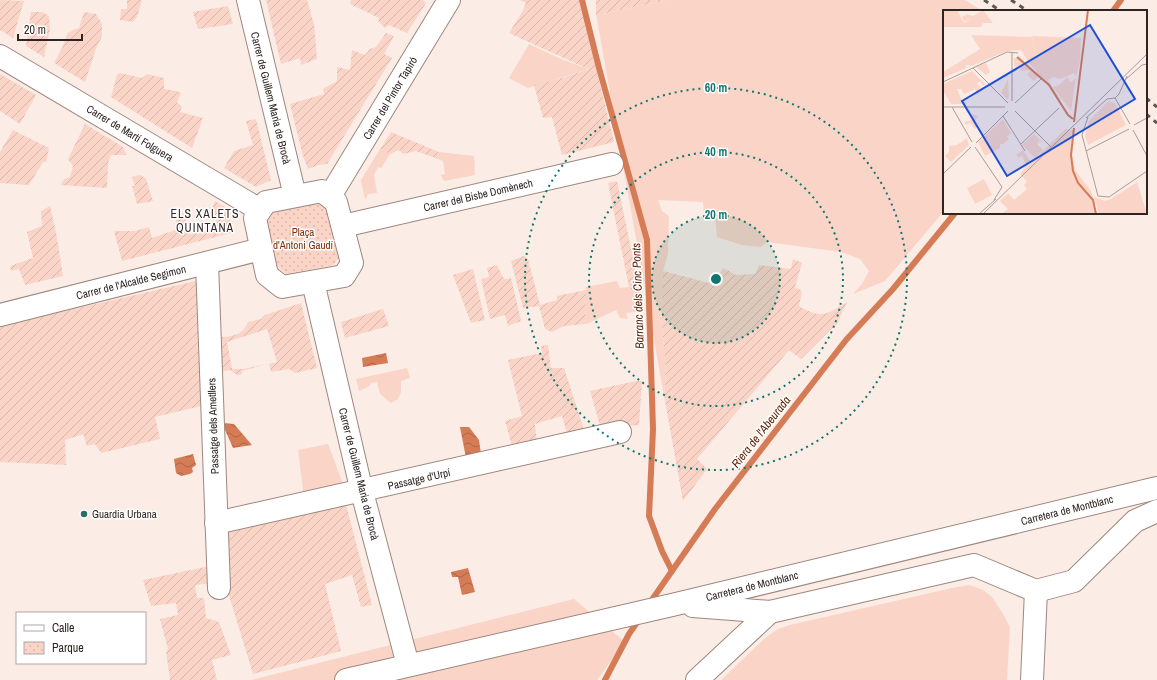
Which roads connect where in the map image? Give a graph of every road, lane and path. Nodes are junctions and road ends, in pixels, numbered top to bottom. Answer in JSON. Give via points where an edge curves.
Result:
{"nodes":[{"id":1,"x":248,"y":0,"type":"edge"},
{"id":2,"x":449,"y":0,"type":"edge"},
{"id":3,"x":0,"y":56,"type":"edge"},
{"id":4,"x":612,"y":164,"type":"dead end"},
{"id":5,"x":295,"y":196,"type":"junction"},
{"id":6,"x":330,"y":196,"type":"junction"},
{"id":7,"x":260,"y":210,"type":"junction"},
{"id":8,"x":343,"y":226,"type":"junction"},
{"id":9,"x":261,"y":249,"type":"junction"},
{"id":10,"x":207,"y":263,"type":"junction"},
{"id":11,"x":313,"y":282,"type":"junction"},
{"id":12,"x":0,"y":314,"type":"edge"},
{"id":13,"x":620,"y":432,"type":"dead end"},
{"id":14,"x":1157,"y":488,"type":"edge"},
{"id":15,"x":362,"y":492,"type":"junction"},
{"id":16,"x":1157,"y":511,"type":"edge"},
{"id":17,"x":1157,"y":517,"type":"edge"},
{"id":18,"x":1135,"y":521,"type":"junction"},
{"id":19,"x":216,"y":523,"type":"junction"},
{"id":20,"x":219,"y":588,"type":"dead end"},
{"id":21,"x":1036,"y":591,"type":"junction"},
{"id":22,"x":672,"y":605,"type":"junction"},
{"id":23,"x":770,"y":612,"type":"junction"},
{"id":24,"x":408,"y":665,"type":"junction"},
{"id":25,"x":346,"y":680,"type":"edge"},
{"id":26,"x":697,"y":680,"type":"edge"},
{"id":27,"x":1032,"y":680,"type":"edge"}],
"edges":[{"from":1,"to":5,"type":"street","name":"Carrer de Guillem Maria de Brocà"},
{"from":2,"to":6,"type":"street","name":"Carrer del Pintor Tapiró"},
{"from":3,"to":7,"type":"street","name":"Carrer de Martí Folguera"},
{"from":4,"to":8,"type":"street","name":"Carrer del Bisbe Domènech"},
{"from":5,"to":6,"type":"street","via":[[322,191]]},
{"from":5,"to":7,"type":"street","via":[[266,202]]},
{"from":6,"to":8,"type":"street","via":[[336,202]]},
{"from":7,"to":9,"type":"street","via":[[255,218]]},
{"from":8,"to":11,"type":"street","via":[[352,263],[344,276]]},
{"from":9,"to":10,"type":"street","name":"Carrer de l'Alcalde Segimon"},
{"from":9,"to":11,"type":"street","via":[[266,274],[282,287]]},
{"from":10,"to":12,"type":"street","name":"Carrer de l'Alcalde Segimon"},
{"from":10,"to":19,"type":"street","name":"Passatge dels Ametllers"},
{"from":11,"to":15,"type":"street","name":"Carrer de Guillem Maria de Brocà"},
{"from":13,"to":15,"type":"street","name":"Passatge d'Urpí"},
{"from":14,"to":22,"type":"street","name":"Carretera de Montblanc"},
{"from":15,"to":19,"type":"street","name":"Passatge d'Urpí"},
{"from":15,"to":24,"type":"street","name":"Carrer de Guillem Maria de Brocà"},
{"from":16,"to":18,"type":"street"},
{"from":17,"to":18,"type":"street"},
{"from":18,"to":21,"type":"street","via":[[1074,581]]},
{"from":19,"to":20,"type":"street","name":"Passatge dels Ametllers"},
{"from":21,"to":23,"type":"street","via":[[974,565]]},
{"from":21,"to":27,"type":"street"},
{"from":22,"to":23,"type":"street"},
{"from":22,"to":24,"type":"street","name":"Carretera de Montblanc"},
{"from":23,"to":26,"type":"street"},
{"from":24,"to":25,"type":"street","name":"Carretera de Montblanc"}]}
